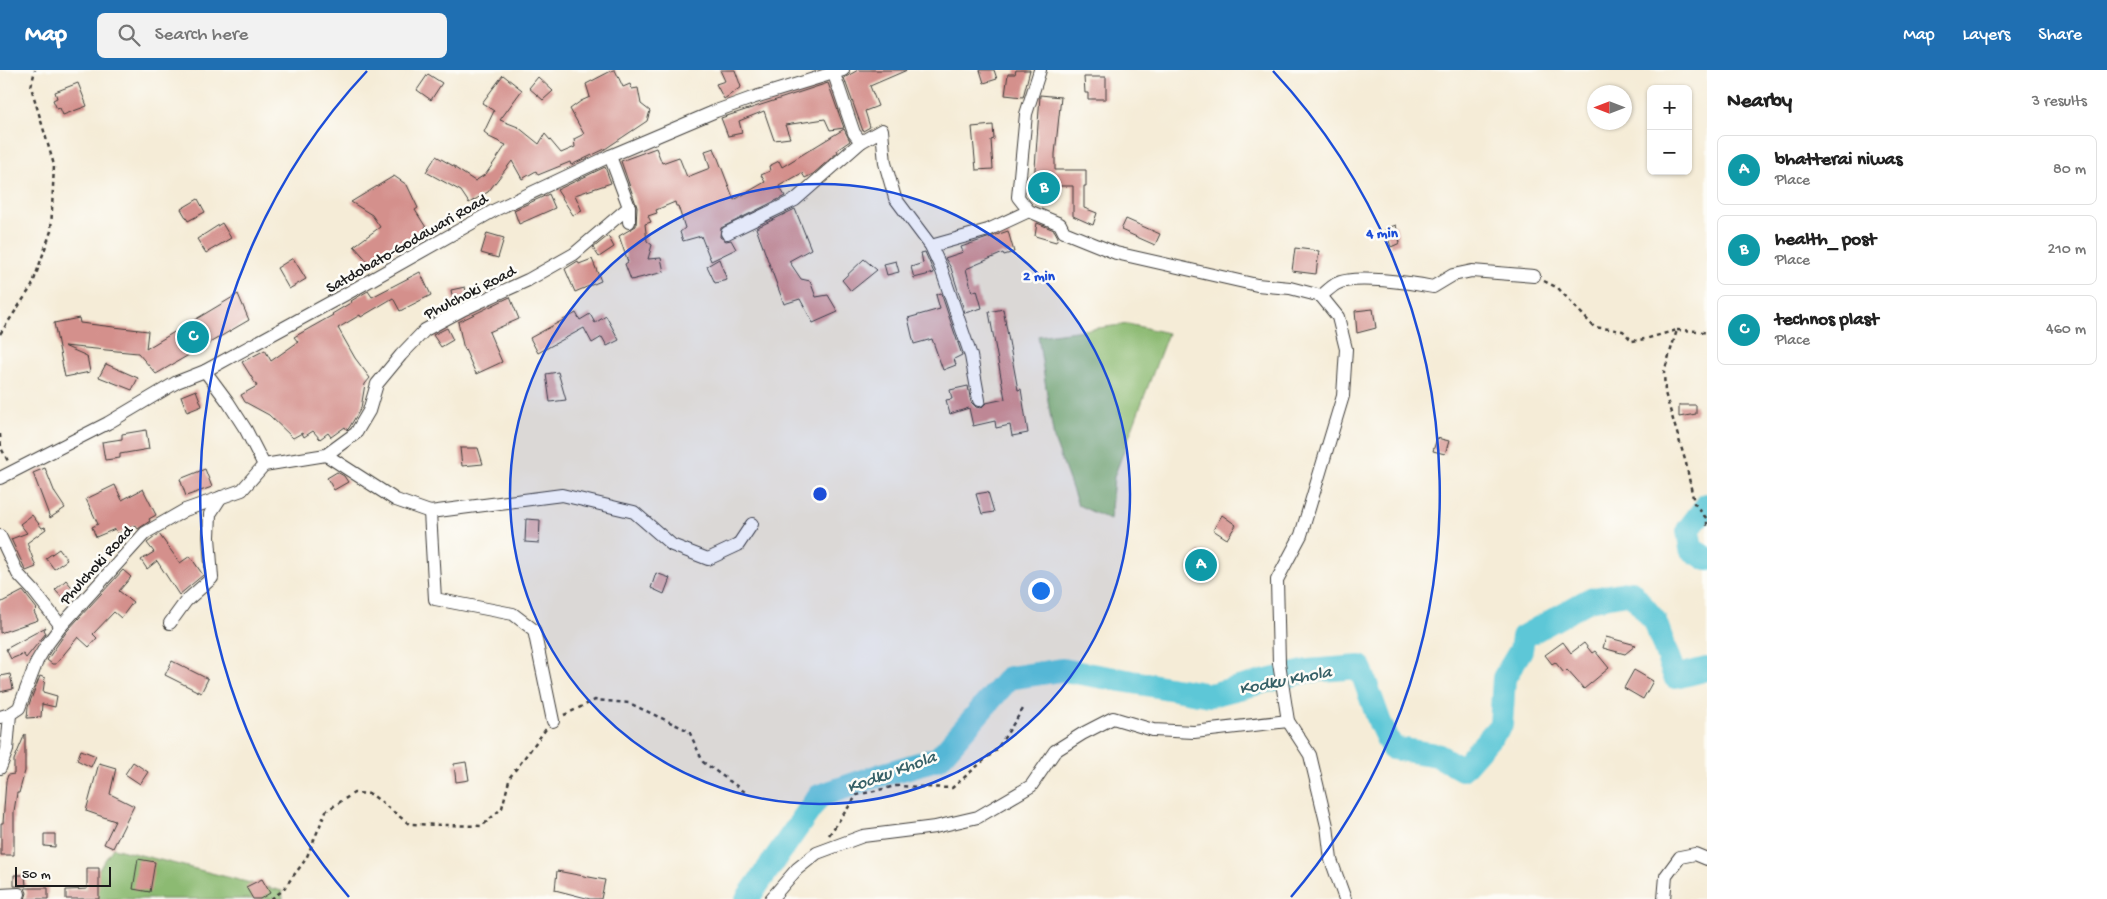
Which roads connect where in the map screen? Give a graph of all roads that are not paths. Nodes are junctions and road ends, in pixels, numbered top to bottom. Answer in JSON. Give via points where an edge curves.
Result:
{"nodes":[{"id":1,"x":1040,"y":70,"type":"edge"},
{"id":2,"x":839,"y":72,"type":"edge"},
{"id":3,"x":861,"y":142,"type":"junction"},
{"id":4,"x":610,"y":156,"type":"junction"},
{"id":5,"x":629,"y":207,"type":"junction"},
{"id":6,"x":1030,"y":211,"type":"junction"},
{"id":7,"x":629,"y":222,"type":"dead end"},
{"id":8,"x":727,"y":233,"type":"dead end"},
{"id":9,"x":931,"y":246,"type":"junction"},
{"id":10,"x":1534,"y":276,"type":"road end"},
{"id":11,"x":1321,"y":296,"type":"junction"},
{"id":12,"x":205,"y":371,"type":"junction"},
{"id":13,"x":979,"y":400,"type":"dead end"},
{"id":14,"x":326,"y":455,"type":"junction"},
{"id":15,"x":264,"y":465,"type":"junction"},
{"id":16,"x":0,"y":478,"type":"edge"},
{"id":17,"x":221,"y":497,"type":"junction"},
{"id":18,"x":430,"y":512,"type":"junction"},
{"id":19,"x":752,"y":524,"type":"dead end"},
{"id":20,"x":0,"y":536,"type":"edge"},
{"id":21,"x":170,"y":623,"type":"dead end"},
{"id":22,"x":61,"y":626,"type":"junction"},
{"id":23,"x":5,"y":715,"type":"edge"},
{"id":24,"x":553,"y":721,"type":"road end"},
{"id":25,"x":1288,"y":721,"type":"junction"},
{"id":26,"x":0,"y":768,"type":"edge"},
{"id":27,"x":1707,"y":859,"type":"edge"},
{"id":28,"x":19,"y":894,"type":"dead end"},
{"id":29,"x":0,"y":895,"type":"edge"},
{"id":30,"x":771,"y":899,"type":"edge"},
{"id":31,"x":1345,"y":899,"type":"edge"},
{"id":32,"x":1664,"y":899,"type":"edge"}],
"edges":[{"from":1,"to":6,"type":"street","via":[[1026,114],[1018,197]]},
{"from":2,"to":3,"type":"street","via":[[854,133]]},
{"from":2,"to":4,"type":"street","name":"Satdobato-Godawari Road","via":[[752,98]]},
{"from":3,"to":8,"type":"street","via":[[795,200]]},
{"from":3,"to":9,"type":"street","via":[[882,130],[895,198]]},
{"from":4,"to":5,"type":"street"},
{"from":4,"to":12,"type":"street","name":"Satdobato-Godawari Road","via":[[494,210]]},
{"from":5,"to":7,"type":"street"},
{"from":5,"to":14,"type":"street","name":"Phulchoki Road","via":[[574,254],[425,330],[376,384],[369,411],[356,433]]},
{"from":6,"to":9,"type":"street","via":[[988,230]]},
{"from":6,"to":11,"type":"street","via":[[1060,224],[1064,232],[1116,253],[1257,286],[1290,288]]},
{"from":9,"to":13,"type":"street","via":[[971,356]]},
{"from":10,"to":11,"type":"street","via":[[1472,271],[1454,275],[1433,287],[1389,281],[1352,281],[1337,283]]},
{"from":11,"to":25,"type":"street","via":[[1338,317],[1346,349],[1343,396],[1301,535],[1277,580],[1279,663]]},
{"from":12,"to":15,"type":"street","via":[[237,416]]},
{"from":12,"to":16,"type":"street","name":"Satdobato-Godawari Road","via":[[177,382],[108,423]]},
{"from":14,"to":15,"type":"street","name":"Phulchoki Road"},
{"from":14,"to":18,"type":"street","via":[[396,500]]},
{"from":15,"to":17,"type":"street","name":"Phulchoki Road","via":[[242,490]]},
{"from":17,"to":21,"type":"street","via":[[210,514],[212,578],[186,601]]},
{"from":17,"to":22,"type":"street","name":"Phulchoki Road","via":[[185,510],[144,533]]},
{"from":18,"to":19,"type":"street","via":[[562,495],[634,512],[672,545],[708,559],[738,545]]},
{"from":18,"to":24,"type":"street","via":[[435,599],[513,614],[534,630]]},
{"from":20,"to":22,"type":"street","via":[[18,574]]},
{"from":22,"to":23,"type":"street","name":"Phulchoki Road","via":[[37,661],[19,708]]},
{"from":23,"to":26,"type":"street","via":[[7,750]]},
{"from":25,"to":30,"type":"street","via":[[1194,732],[1153,730],[1113,718],[1055,752],[1030,786],[978,817],[936,827],[863,836],[817,853],[797,869]]},
{"from":25,"to":31,"type":"street","via":[[1310,755],[1325,816],[1331,860]]},
{"from":27,"to":32,"type":"street","via":[[1695,854],[1680,857],[1666,876]]},
{"from":28,"to":29,"type":"street"}]}
